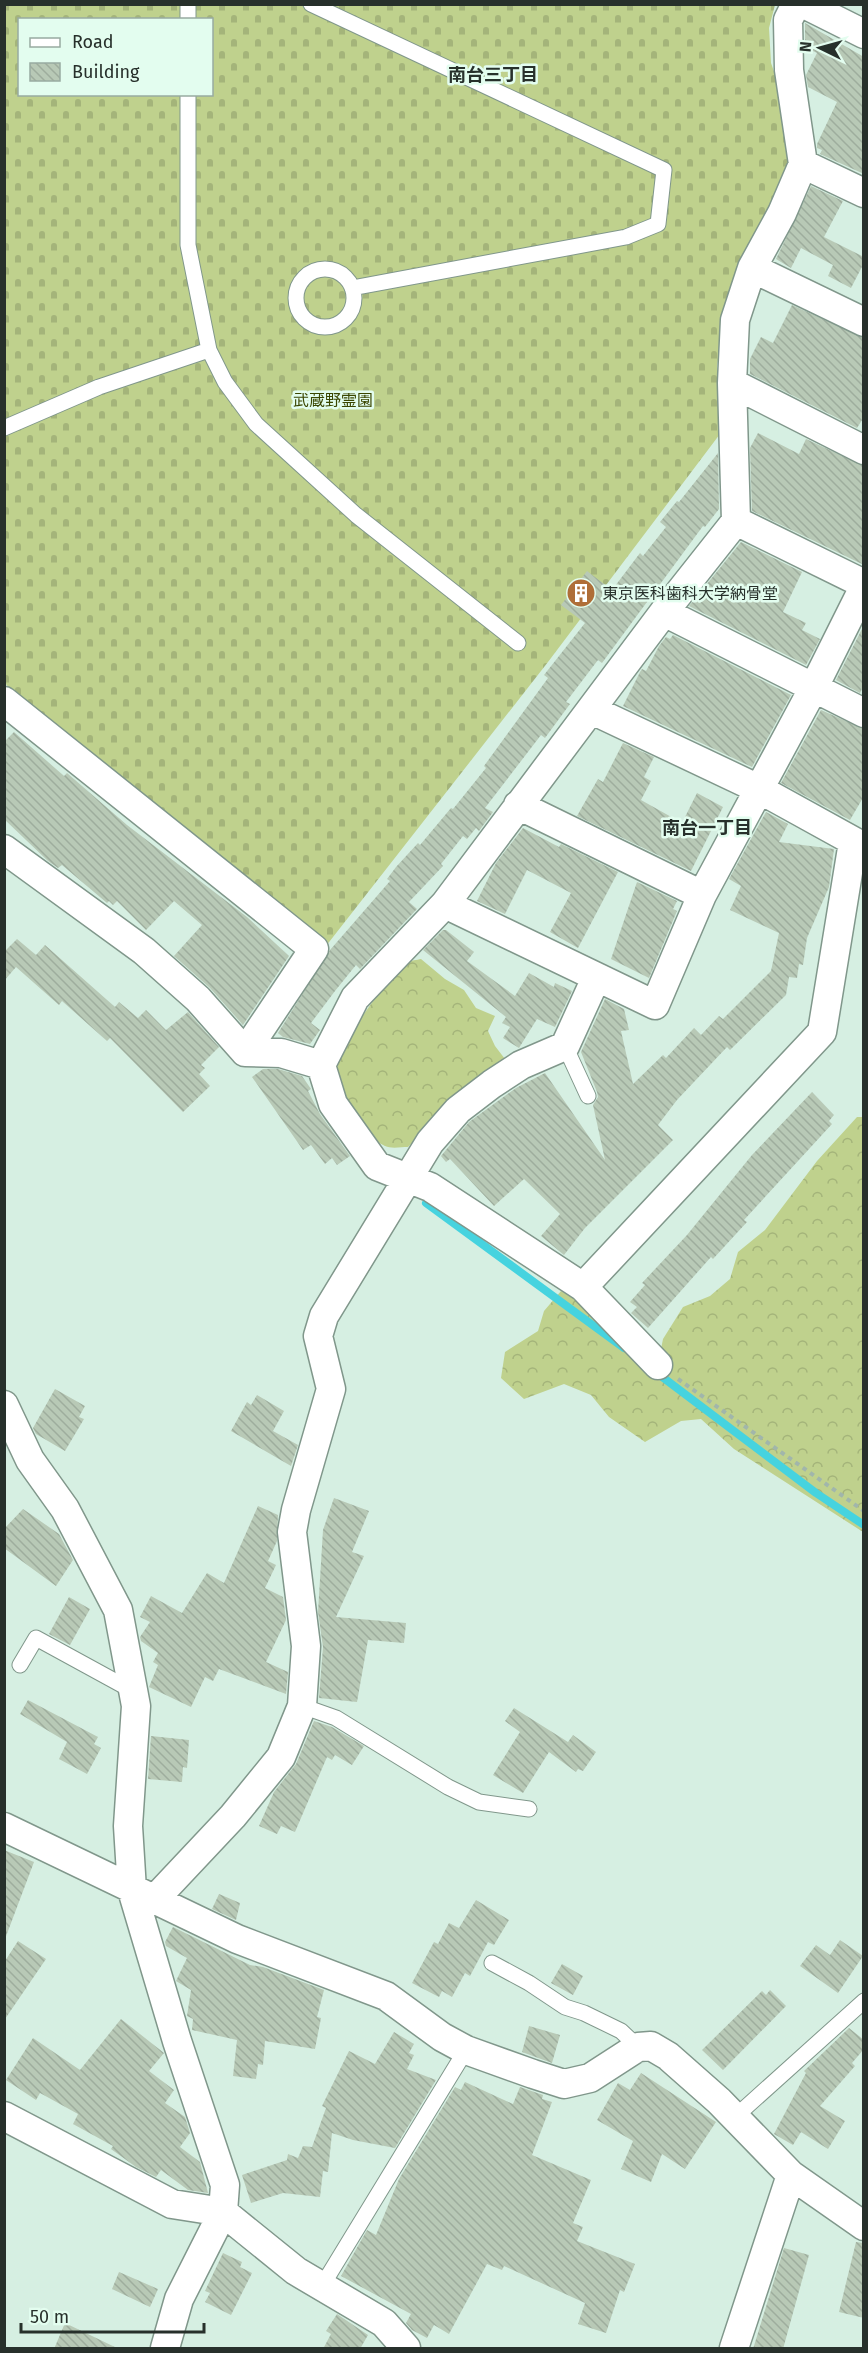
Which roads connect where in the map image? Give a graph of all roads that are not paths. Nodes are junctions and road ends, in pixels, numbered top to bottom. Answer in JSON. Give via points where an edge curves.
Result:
{"nodes":[{"id":1,"x":311,"y":4,"type":"edge"},
{"id":2,"x":796,"y":4,"type":"edge"},
{"id":3,"x":804,"y":4,"type":"edge"},
{"id":4,"x":864,"y":34,"type":"edge"},
{"id":5,"x":188,"y":96,"type":"edge"},
{"id":6,"x":804,"y":164,"type":"junction"},
{"id":7,"x":864,"y":193,"type":"edge"},
{"id":8,"x":752,"y":268,"type":"junction"},
{"id":9,"x":352,"y":288,"type":"dead end"},
{"id":10,"x":864,"y":322,"type":"edge"},
{"id":11,"x":209,"y":350,"type":"junction"},
{"id":12,"x":732,"y":383,"type":"junction"},
{"id":13,"x":4,"y":428,"type":"edge"},
{"id":14,"x":864,"y":450,"type":"edge"},
{"id":15,"x":736,"y":520,"type":"junction"},
{"id":16,"x":864,"y":585,"type":"edge"},
{"id":17,"x":664,"y":612,"type":"junction"},
{"id":18,"x":518,"y":643,"type":"dead end"},
{"id":19,"x":813,"y":689,"type":"junction"},
{"id":20,"x":6,"y":707,"type":"edge"},
{"id":21,"x":592,"y":710,"type":"junction"},
{"id":22,"x":864,"y":713,"type":"edge"},
{"id":23,"x":759,"y":789,"type":"junction"},
{"id":24,"x":518,"y":805,"type":"junction"},
{"id":25,"x":858,"y":845,"type":"edge"},
{"id":26,"x":4,"y":849,"type":"edge"},
{"id":27,"x":702,"y":895,"type":"junction"},
{"id":28,"x":445,"y":904,"type":"junction"},
{"id":29,"x":596,"y":978,"type":"junction"},
{"id":30,"x":565,"y":1046,"type":"junction"},
{"id":31,"x":245,"y":1052,"type":"junction"},
{"id":32,"x":321,"y":1065,"type":"junction"},
{"id":33,"x":588,"y":1096,"type":"dead end"},
{"id":34,"x":409,"y":1180,"type":"junction"},
{"id":35,"x":584,"y":1287,"type":"junction"},
{"id":36,"x":658,"y":1365,"type":"road end"},
{"id":37,"x":5,"y":1406,"type":"edge"},
{"id":38,"x":20,"y":1665,"type":"dead end"},
{"id":39,"x":133,"y":1691,"type":"junction"},
{"id":40,"x":302,"y":1706,"type":"junction"},
{"id":41,"x":529,"y":1809,"type":"dead end"},
{"id":42,"x":4,"y":1827,"type":"edge"},
{"id":43,"x":143,"y":1895,"type":"junction"},
{"id":44,"x":492,"y":1963,"type":"dead end"},
{"id":45,"x":864,"y":2001,"type":"edge"},
{"id":46,"x":638,"y":2047,"type":"junction"},
{"id":47,"x":466,"y":2050,"type":"junction"},
{"id":48,"x":4,"y":2116,"type":"edge"},
{"id":49,"x":735,"y":2117,"type":"junction"},
{"id":50,"x":791,"y":2175,"type":"junction"},
{"id":51,"x":223,"y":2212,"type":"junction"},
{"id":52,"x":864,"y":2226,"type":"edge"},
{"id":53,"x":322,"y":2286,"type":"junction"},
{"id":54,"x":165,"y":2349,"type":"edge"},
{"id":55,"x":406,"y":2349,"type":"edge"},
{"id":56,"x":734,"y":2349,"type":"edge"}],
"edges":[{"from":1,"to":9,"type":"lane","via":[[664,170],[658,224],[626,237]]},
{"from":2,"to":6,"type":"street","via":[[788,20],[789,70]]},
{"from":3,"to":4,"type":"street"},
{"from":5,"to":11,"type":"lane","via":[[188,245]]},
{"from":6,"to":7,"type":"street"},
{"from":6,"to":8,"type":"street"},
{"from":8,"to":10,"type":"street"},
{"from":8,"to":12,"type":"street","via":[[735,320]]},
{"from":11,"to":13,"type":"lane","via":[[99,387]]},
{"from":11,"to":18,"type":"lane","via":[[225,382],[256,424],[356,515]]},
{"from":12,"to":14,"type":"street"},
{"from":12,"to":15,"type":"street"},
{"from":15,"to":16,"type":"street"},
{"from":15,"to":17,"type":"street"},
{"from":16,"to":19,"type":"street"},
{"from":17,"to":19,"type":"street"},
{"from":17,"to":21,"type":"street"},
{"from":19,"to":22,"type":"street"},
{"from":19,"to":23,"type":"street"},
{"from":20,"to":31,"type":"street","via":[[314,949]]},
{"from":21,"to":23,"type":"street"},
{"from":21,"to":24,"type":"street"},
{"from":23,"to":25,"type":"street"},
{"from":23,"to":27,"type":"street"},
{"from":24,"to":27,"type":"street"},
{"from":24,"to":28,"type":"street"},
{"from":25,"to":35,"type":"street","via":[[822,1032]]},
{"from":26,"to":31,"type":"street","via":[[144,951],[198,999]]},
{"from":27,"to":29,"type":"street","via":[[655,1005]]},
{"from":28,"to":29,"type":"street"},
{"from":28,"to":32,"type":"street","via":[[355,998]]},
{"from":29,"to":30,"type":"street"},
{"from":30,"to":33,"type":"lane"},
{"from":30,"to":34,"type":"street","via":[[521,1065],[458,1110],[430,1142]]},
{"from":31,"to":32,"type":"street","via":[[281,1053]]},
{"from":32,"to":34,"type":"street","via":[[333,1104],[377,1166]]},
{"from":34,"to":35,"type":"street","via":[[430,1187]]},
{"from":34,"to":40,"type":"street","via":[[324,1316],[318,1336],[331,1389],[292,1532],[306,1646]]},
{"from":35,"to":36,"type":"street"},
{"from":37,"to":39,"type":"street","via":[[30,1460],[65,1509],[118,1610]]},
{"from":38,"to":39,"type":"lane","via":[[36,1638]]},
{"from":39,"to":43,"type":"street","via":[[136,1706],[128,1826]]},
{"from":40,"to":41,"type":"lane","via":[[336,1718],[479,1802]]},
{"from":40,"to":43,"type":"street","via":[[281,1757],[233,1816]]},
{"from":42,"to":43,"type":"street"},
{"from":43,"to":47,"type":"street","via":[[237,1939],[386,1996]]},
{"from":43,"to":51,"type":"street","via":[[174,2030],[225,2185]]},
{"from":44,"to":46,"type":"lane","via":[[565,2007],[621,2031]]},
{"from":45,"to":49,"type":"lane"},
{"from":46,"to":47,"type":"street","via":[[590,2078],[564,2084]]},
{"from":46,"to":49,"type":"street","via":[[651,2046],[668,2056]]},
{"from":47,"to":53,"type":"lane"},
{"from":48,"to":51,"type":"street","via":[[172,2204]]},
{"from":49,"to":50,"type":"street"},
{"from":50,"to":52,"type":"street"},
{"from":50,"to":56,"type":"street"},
{"from":51,"to":53,"type":"street","via":[[296,2271]]},
{"from":51,"to":54,"type":"street","via":[[179,2299]]},
{"from":53,"to":55,"type":"street","via":[[384,2323]]}]}
